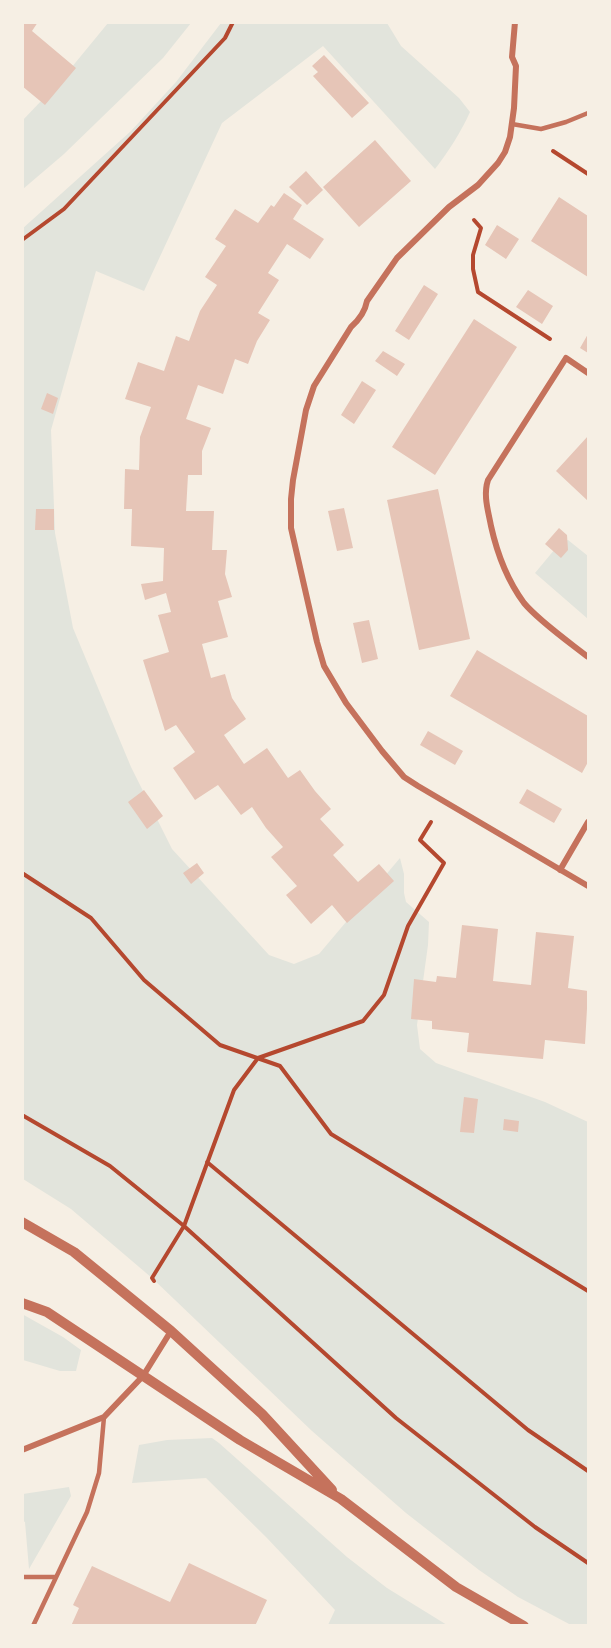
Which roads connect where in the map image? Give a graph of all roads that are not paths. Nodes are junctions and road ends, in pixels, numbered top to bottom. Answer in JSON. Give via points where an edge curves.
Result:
{"nodes":[{"id":1,"x":515,"y":22,"type":"edge"},
{"id":2,"x":588,"y":113,"type":"edge"},
{"id":3,"x":512,"y":124,"type":"junction"},
{"id":4,"x":588,"y":373,"type":"edge"},
{"id":5,"x":588,"y":657,"type":"edge"},
{"id":6,"x":588,"y":822,"type":"edge"},
{"id":7,"x":560,"y":870,"type":"junction"},
{"id":8,"x":588,"y":886,"type":"edge"},
{"id":9,"x":22,"y":1222,"type":"edge"},
{"id":10,"x":22,"y":1303,"type":"edge"},
{"id":11,"x":171,"y":1331,"type":"junction"},
{"id":12,"x":143,"y":1376,"type":"junction"},
{"id":13,"x":104,"y":1417,"type":"junction"},
{"id":14,"x":22,"y":1450,"type":"edge"},
{"id":15,"x":341,"y":1499,"type":"junction"},
{"id":16,"x":22,"y":1577,"type":"edge"},
{"id":17,"x":56,"y":1577,"type":"junction"},
{"id":18,"x":33,"y":1626,"type":"edge"},
{"id":19,"x":524,"y":1626,"type":"edge"}],
"edges":[{"from":1,"to":3,"type":"street"},
{"from":2,"to":3,"type":"lane","via":[[542,129]]},
{"from":3,"to":7,"type":"street","via":[[506,152],[498,163],[403,251],[314,386],[306,410],[291,499],[291,528],[324,666],[346,703],[393,764],[404,777]]},
{"from":4,"to":5,"type":"street","via":[[566,358],[488,480],[486,498],[502,565],[520,596],[534,613]]},
{"from":6,"to":7,"type":"street"},
{"from":7,"to":8,"type":"street"},
{"from":9,"to":11,"type":"street","via":[[74,1252]]},
{"from":10,"to":12,"type":"street","via":[[47,1312]]},
{"from":11,"to":12,"type":"street"},
{"from":11,"to":15,"type":"street","via":[[262,1414]]},
{"from":12,"to":13,"type":"street"},
{"from":12,"to":15,"type":"street","via":[[240,1440]]},
{"from":13,"to":14,"type":"street"},
{"from":13,"to":17,"type":"lane","via":[[99,1473],[87,1512]]},
{"from":15,"to":19,"type":"street","via":[[456,1587]]},
{"from":16,"to":17,"type":"lane"},
{"from":17,"to":18,"type":"lane"}]}
